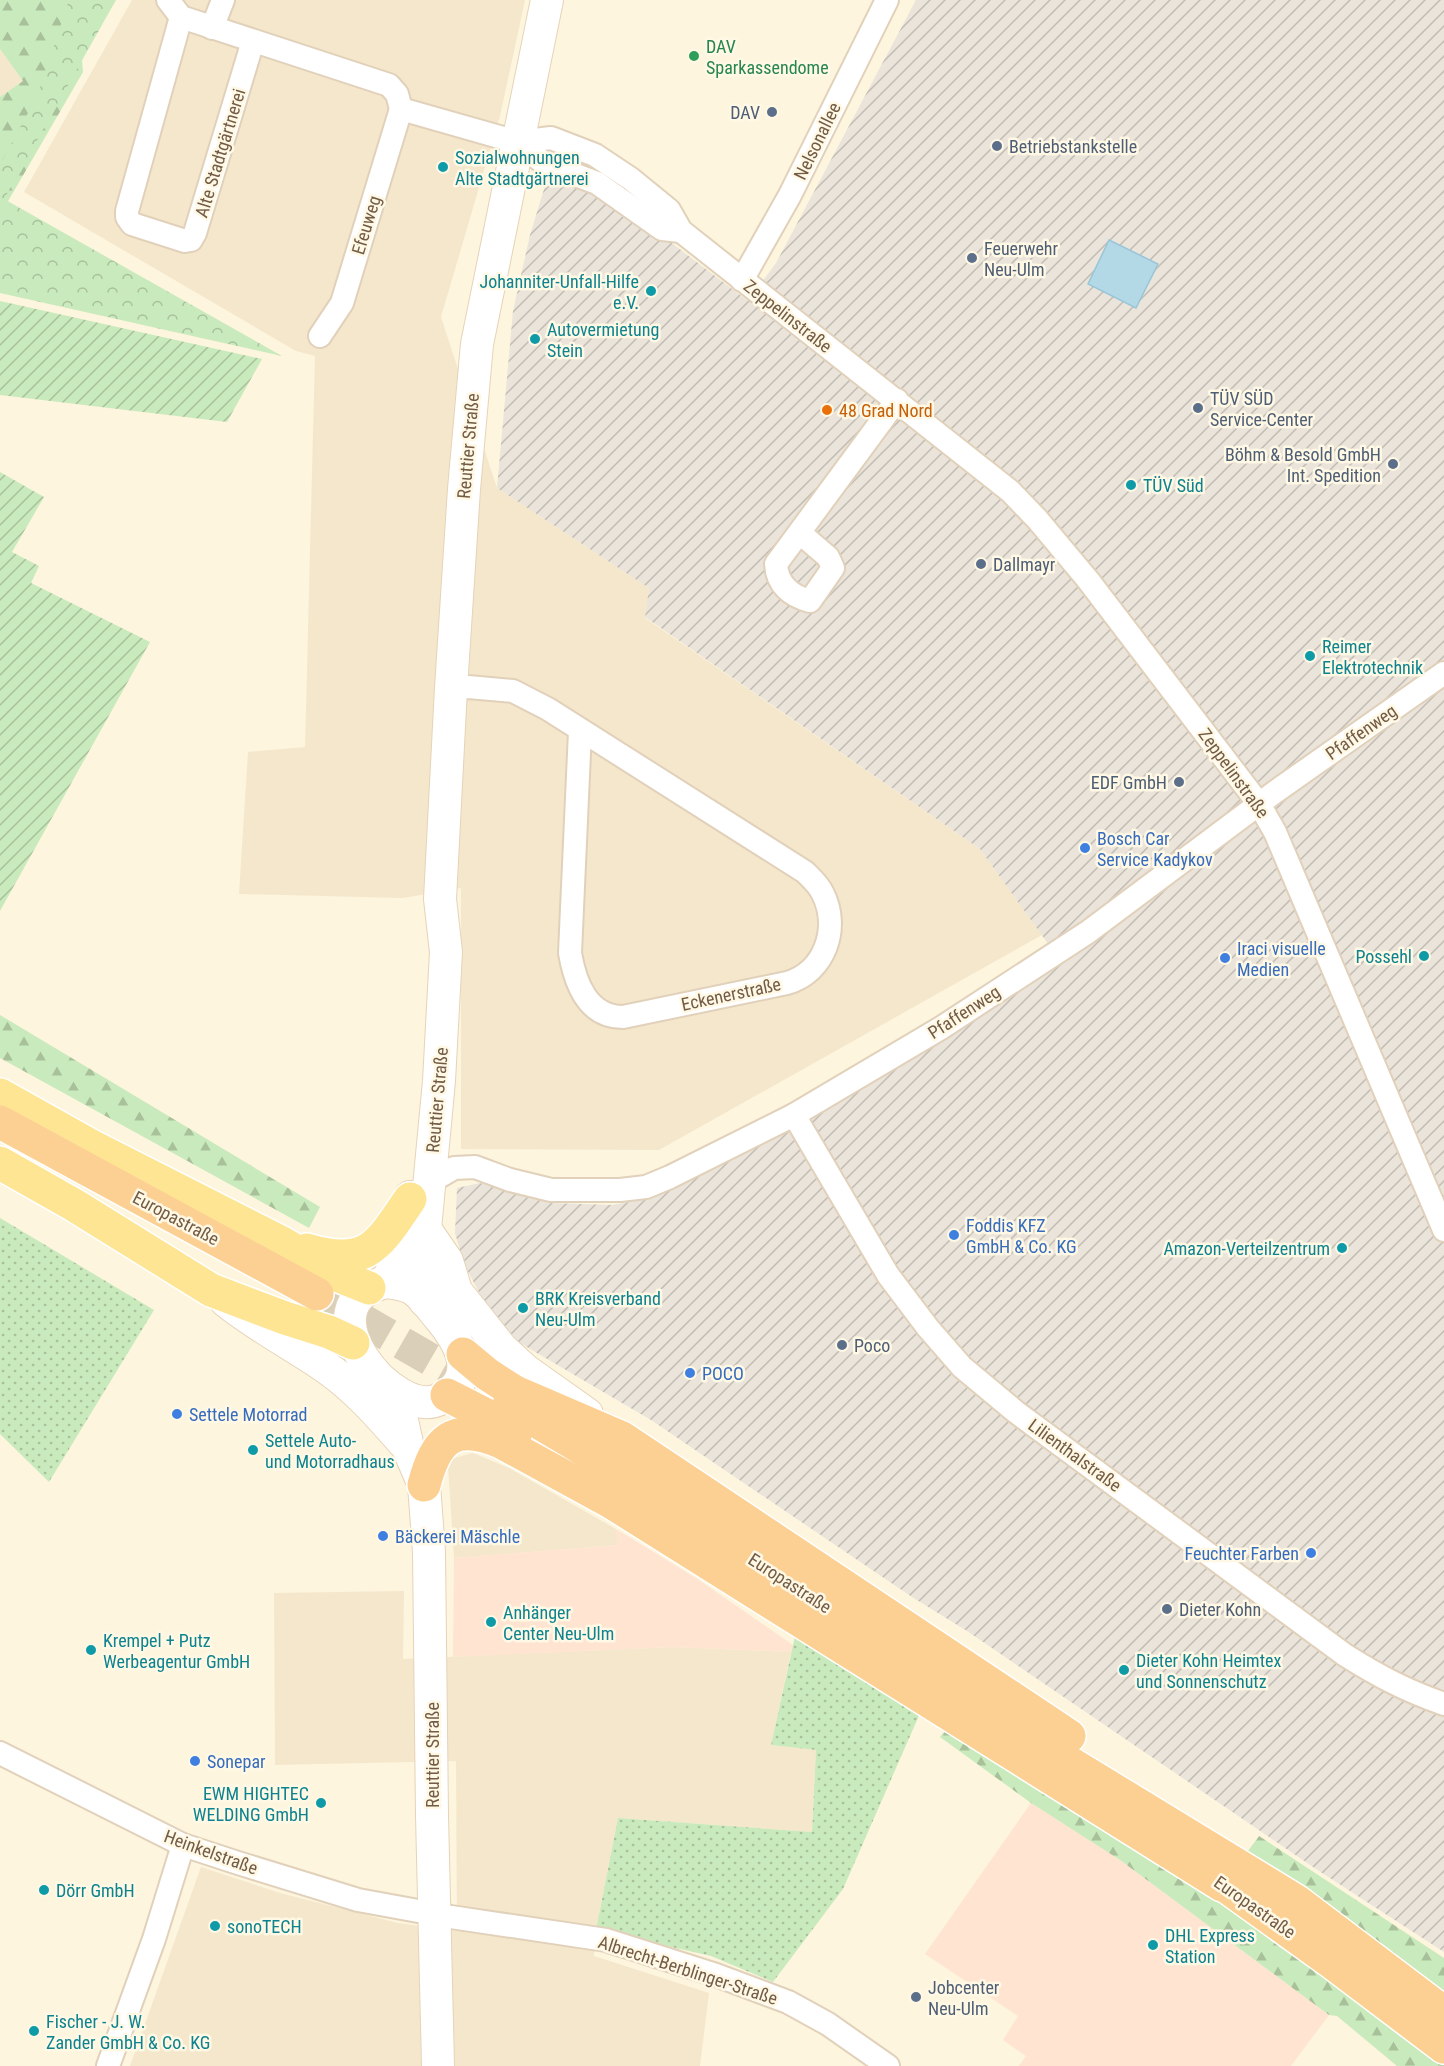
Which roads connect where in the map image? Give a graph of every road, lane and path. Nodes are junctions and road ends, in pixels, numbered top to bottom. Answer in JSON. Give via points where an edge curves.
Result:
{"nodes":[{"id":1,"x":223,"y":0,"type":"edge"},
{"id":2,"x":547,"y":0,"type":"edge"},
{"id":3,"x":887,"y":0,"type":"edge"},
{"id":4,"x":174,"y":9,"type":"edge"},
{"id":5,"x":212,"y":28,"type":"junction"},
{"id":6,"x":254,"y":41,"type":"junction"},
{"id":7,"x":401,"y":109,"type":"junction"},
{"id":8,"x":517,"y":142,"type":"junction"},
{"id":9,"x":742,"y":280,"type":"junction"},
{"id":10,"x":320,"y":336,"type":"dead end"},
{"id":11,"x":897,"y":400,"type":"junction"},
{"id":12,"x":800,"y":533,"type":"dead end"},
{"id":13,"x":1444,"y":673,"type":"edge"},
{"id":14,"x":451,"y":688,"type":"junction"},
{"id":15,"x":580,"y":731,"type":"junction"},
{"id":16,"x":1259,"y":804,"type":"junction"},
{"id":17,"x":0,"y":1095,"type":"edge"},
{"id":18,"x":795,"y":1115,"type":"junction"},
{"id":19,"x":0,"y":1124,"type":"edge"},
{"id":20,"x":0,"y":1163,"type":"edge"},
{"id":21,"x":420,"y":1191,"type":"junction"},
{"id":22,"x":425,"y":1229,"type":"junction"},
{"id":23,"x":1444,"y":1230,"type":"edge"},
{"id":24,"x":282,"y":1243,"type":"junction"},
{"id":25,"x":378,"y":1285,"type":"junction"},
{"id":26,"x":211,"y":1290,"type":"junction"},
{"id":27,"x":317,"y":1294,"type":"tunnel mouth"},
{"id":28,"x":425,"y":1301,"type":"junction"},
{"id":29,"x":353,"y":1343,"type":"junction"},
{"id":30,"x":463,"y":1354,"type":"junction"},
{"id":31,"x":396,"y":1392,"type":"junction"},
{"id":32,"x":437,"y":1399,"type":"junction"},
{"id":33,"x":509,"y":1405,"type":"tunnel mouth"},
{"id":34,"x":622,"y":1438,"type":"junction"},
{"id":35,"x":408,"y":1448,"type":"junction"},
{"id":36,"x":559,"y":1473,"type":"junction"},
{"id":37,"x":424,"y":1485,"type":"junction"},
{"id":38,"x":1444,"y":1704,"type":"edge"},
{"id":39,"x":0,"y":1753,"type":"edge"},
{"id":40,"x":1070,"y":1763,"type":"junction"},
{"id":41,"x":183,"y":1845,"type":"junction"},
{"id":42,"x":1222,"y":1885,"type":"junction"},
{"id":43,"x":1296,"y":1901,"type":"junction"},
{"id":44,"x":435,"y":1914,"type":"junction"},
{"id":45,"x":1444,"y":2013,"type":"edge"},
{"id":46,"x":1444,"y":2047,"type":"edge"},
{"id":47,"x":108,"y":2066,"type":"edge"},
{"id":48,"x":438,"y":2066,"type":"edge"},
{"id":49,"x":888,"y":2066,"type":"edge"}],
"edges":[{"from":1,"to":5,"type":"street"},
{"from":2,"to":8,"type":"main road","name":"Reuttier Straße"},
{"from":3,"to":9,"type":"street","name":"Nelsonallee","via":[[790,195]]},
{"from":4,"to":5,"type":"street","name":"Alte Stadtgärtnerei"},
{"from":4,"to":6,"type":"street","name":"Alte Stadtgärtnerei","via":[[127,211],[132,224],[191,240]]},
{"from":5,"to":6,"type":"street","name":"Alte Stadtgärtnerei"},
{"from":6,"to":7,"type":"street","name":"Alte Stadtgärtnerei","via":[[390,85]]},
{"from":7,"to":8,"type":"street"},
{"from":7,"to":10,"type":"street","name":"Efeuweg","via":[[342,303]]},
{"from":8,"to":9,"type":"street","name":"Zeppelinstraße","via":[[552,138],[595,155],[669,210],[681,231]]},
{"from":8,"to":14,"type":"main road","name":"Reuttier Straße","via":[[477,344]]},
{"from":9,"to":11,"type":"street","name":"Zeppelinstraße"},
{"from":11,"to":12,"type":"street"},
{"from":11,"to":16,"type":"street","name":"Zeppelinstraße","via":[[1010,491],[1037,519],[1141,647]]},
{"from":13,"to":16,"type":"street","name":"Pfaffenweg"},
{"from":14,"to":15,"type":"street","name":"Eckenerstraße","via":[[513,691]]},
{"from":14,"to":21,"type":"main road","name":"Reuttier Straße","via":[[440,899],[428,939]]},
{"from":15,"to":15,"type":"street","name":"Eckenerstraße","via":[[816,882],[827,903],[830,934],[825,951],[808,972],[787,983],[623,1017],[603,1012],[587,1000],[577,984],[570,952]]},
{"from":16,"to":18,"type":"street","name":"Pfaffenweg","via":[[1088,932],[940,1028]]},
{"from":16,"to":23,"type":"street","name":"Zeppelinstraße","via":[[1280,843]]},
{"from":17,"to":24,"type":"main road"},
{"from":18,"to":21,"type":"street","name":"Pfaffenweg","via":[[646,1187],[551,1190],[475,1167],[454,1168]]},
{"from":18,"to":38,"type":"street","name":"Lilienthalstraße","via":[[888,1275],[962,1367],[1024,1418],[1345,1655],[1383,1679]]},
{"from":19,"to":27,"type":"highway","name":"Europastraße"},
{"from":20,"to":26,"type":"main road"},
{"from":21,"to":22,"type":"main road","name":"Reuttier Straße"},
{"from":21,"to":24,"type":"main road","via":[[381,1239],[361,1254],[338,1257]]},
{"from":21,"to":25,"type":"main road","name":"Reuttier Straße","via":[[398,1260]]},
{"from":22,"to":28,"type":"main road","name":"Reuttier Straße"},
{"from":22,"to":34,"type":"main road","via":[[447,1261],[456,1291],[501,1348],[549,1388]]},
{"from":24,"to":25,"type":"main road","via":[[334,1274]]},
{"from":25,"to":28,"type":"main road","via":[[401,1284],[412,1288]]},
{"from":25,"to":29,"type":"main road","name":"Reuttier Straße","via":[[359,1296],[352,1308],[349,1325]]},
{"from":26,"to":29,"type":"main road"},
{"from":26,"to":35,"type":"main road","via":[[347,1383]]},
{"from":28,"to":30,"type":"main road","via":[[457,1340]]},
{"from":29,"to":31,"type":"main road"},
{"from":30,"to":32,"type":"main road","via":[[464,1370],[458,1384]]},
{"from":30,"to":34,"type":"highway","via":[[515,1392]]},
{"from":31,"to":32,"type":"main road","via":[[409,1400]]},
{"from":31,"to":35,"type":"main road","name":"Reuttier Straße"},
{"from":32,"to":35,"type":"main road","via":[[418,1419]]},
{"from":32,"to":36,"type":"highway","via":[[502,1423]]},
{"from":33,"to":40,"type":"highway","name":"Europastraße"},
{"from":34,"to":43,"type":"highway","via":[[1160,1798]]},
{"from":35,"to":37,"type":"main road","name":"Reuttier Straße"},
{"from":36,"to":37,"type":"highway","via":[[485,1435],[461,1433],[436,1452]]},
{"from":36,"to":42,"type":"highway"},
{"from":37,"to":44,"type":"main road","name":"Reuttier Straße","via":[[430,1568]]},
{"from":39,"to":41,"type":"street","name":"Heinkelstraße"},
{"from":40,"to":42,"type":"highway","name":"Europastraße"},
{"from":40,"to":43,"type":"highway","name":"Europastraße"},
{"from":41,"to":44,"type":"street","name":"Heinkelstraße","via":[[358,1900]]},
{"from":41,"to":47,"type":"street"},
{"from":42,"to":46,"type":"highway","name":"Europastraße"},
{"from":43,"to":45,"type":"highway","name":"Europastraße"},
{"from":44,"to":48,"type":"main road","name":"Reuttier Straße"},
{"from":44,"to":49,"type":"street","name":"Albrecht-Berblinger-Straße","via":[[606,1940],[716,1975],[788,2002],[828,2024]]}]}
